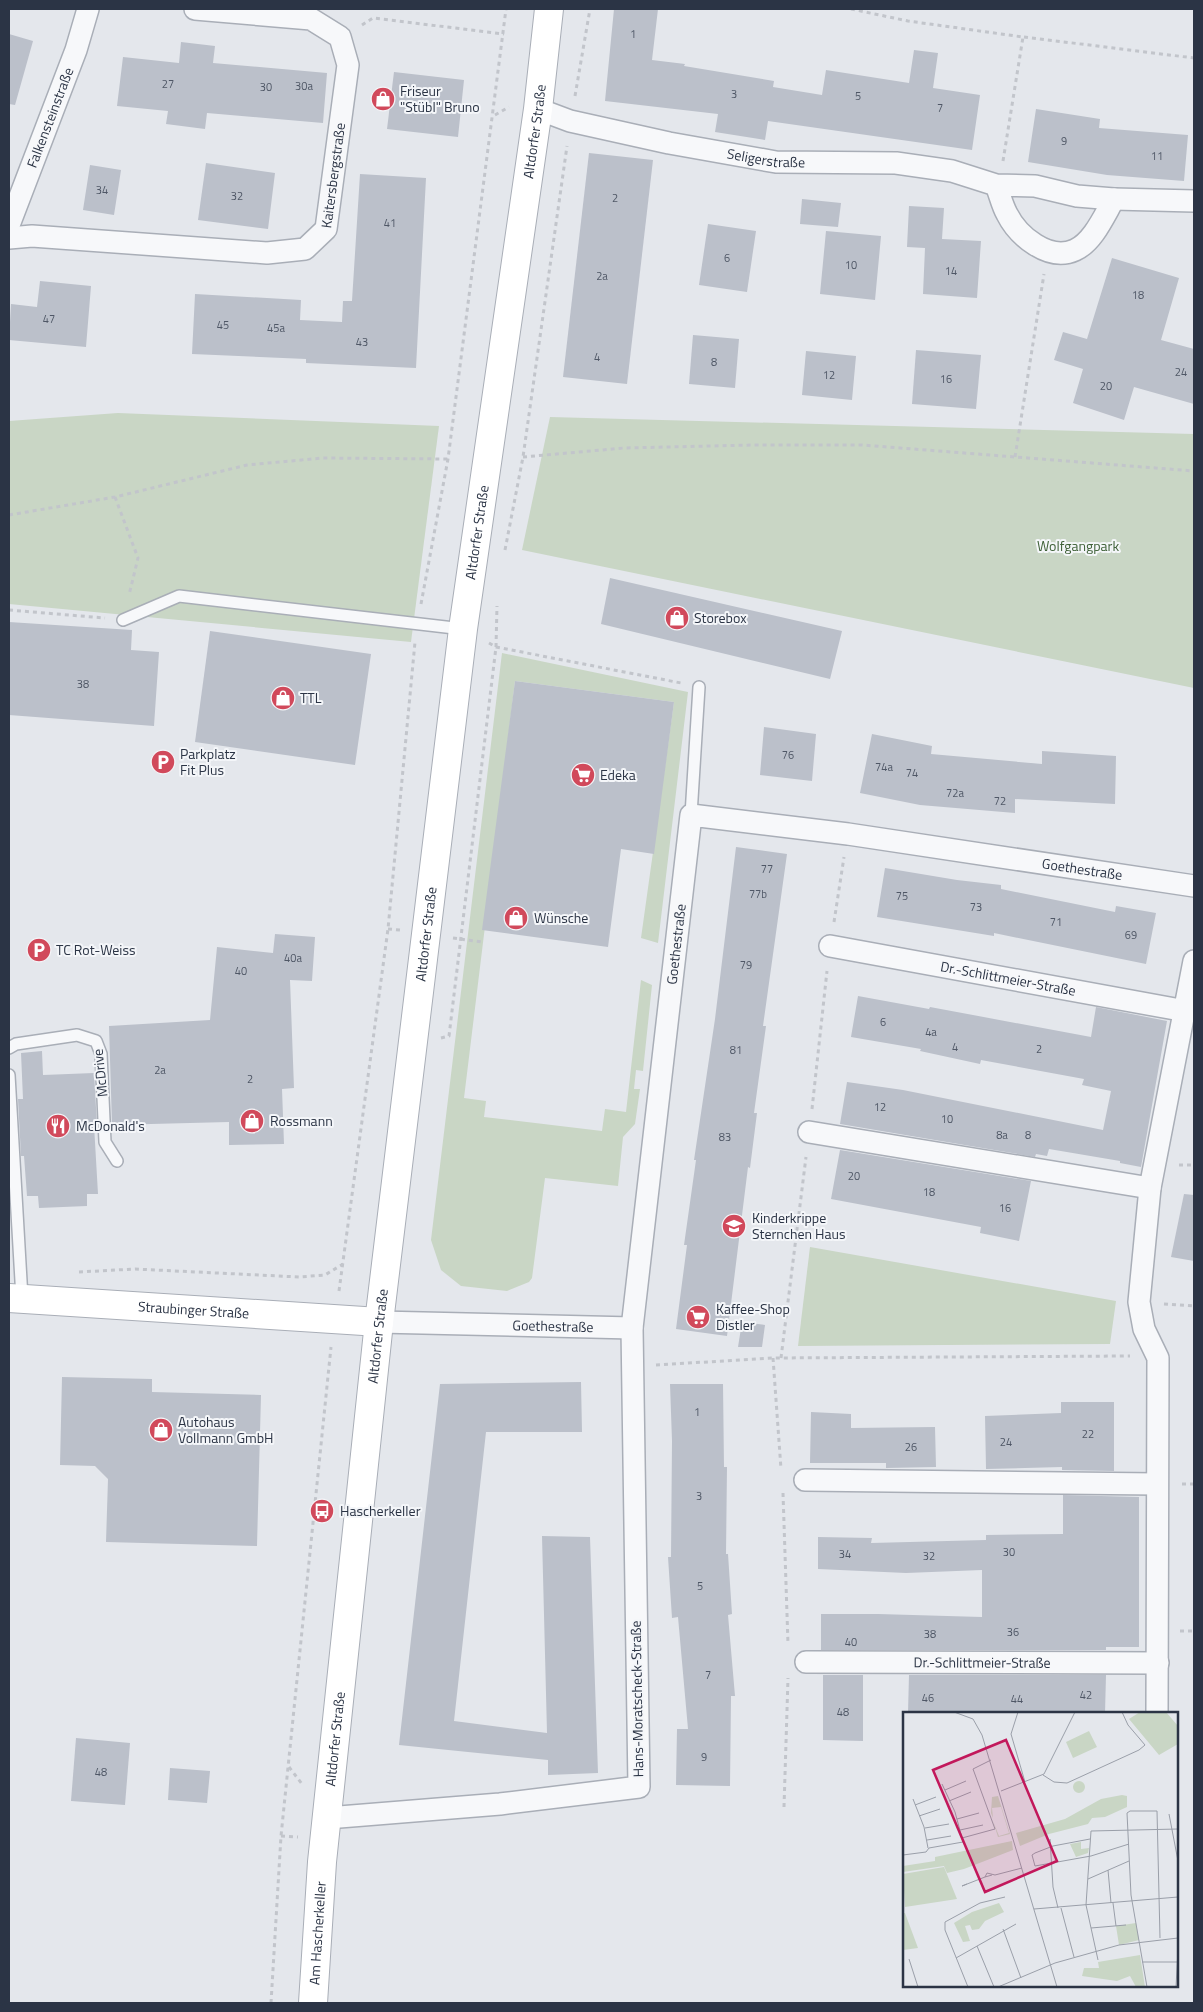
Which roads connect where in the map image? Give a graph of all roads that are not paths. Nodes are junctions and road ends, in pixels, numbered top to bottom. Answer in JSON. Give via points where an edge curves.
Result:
{"nodes":[{"id":1,"x":88,"y":9,"type":"edge"},
{"id":2,"x":195,"y":9,"type":"edge"},
{"id":3,"x":549,"y":9,"type":"edge"},
{"id":4,"x":538,"y":109,"type":"junction"},
{"id":5,"x":996,"y":185,"type":"junction"},
{"id":6,"x":1114,"y":199,"type":"junction"},
{"id":7,"x":1194,"y":201,"type":"edge"},
{"id":8,"x":9,"y":225,"type":"edge"},
{"id":9,"x":9,"y":238,"type":"edge"},
{"id":10,"x":123,"y":620,"type":"road end"},
{"id":11,"x":463,"y":629,"type":"junction"},
{"id":12,"x":699,"y":687,"type":"road end"},
{"id":13,"x":691,"y":815,"type":"junction"},
{"id":14,"x":1194,"y":886,"type":"edge"},
{"id":15,"x":830,"y":946,"type":"road end"},
{"id":16,"x":1194,"y":961,"type":"edge"},
{"id":17,"x":1186,"y":1011,"type":"junction"},
{"id":18,"x":9,"y":1048,"type":"edge"},
{"id":19,"x":9,"y":1076,"type":"edge"},
{"id":20,"x":809,"y":1132,"type":"road end"},
{"id":21,"x":117,"y":1161,"type":"dead end"},
{"id":22,"x":1150,"y":1188,"type":"junction"},
{"id":23,"x":15,"y":1298,"type":"edge"},
{"id":24,"x":379,"y":1322,"type":"junction"},
{"id":25,"x":632,"y":1328,"type":"junction"},
{"id":26,"x":806,"y":1480,"type":"dead end"},
{"id":27,"x":1157,"y":1484,"type":"junction"},
{"id":28,"x":794,"y":1662,"type":"road end"},
{"id":29,"x":1158,"y":1663,"type":"junction"},
{"id":30,"x":1157,"y":1712,"type":"edge"},
{"id":31,"x":327,"y":1818,"type":"junction"},
{"id":32,"x":322,"y":1862,"type":"joint"},
{"id":33,"x":313,"y":2003,"type":"edge"}],
"edges":[{"from":1,"to":8,"type":"street","name":"Falkensteinstraße","via":[[76,50]]},
{"from":2,"to":9,"type":"street","name":"Kaitersbergstraße","via":[[311,19],[340,37],[348,65],[326,229],[304,249],[268,253],[32,236]]},
{"from":3,"to":4,"type":"main road","name":"Altdorfer Straße"},
{"from":4,"to":5,"type":"street","name":"Seligerstraße","via":[[570,121],[776,162],[896,163],[952,171]]},
{"from":4,"to":11,"type":"main road","name":"Altdorfer Straße"},
{"from":5,"to":6,"type":"street","name":"Seligerstraße","via":[[1035,186],[1077,196]]},
{"from":5,"to":6,"type":"street","via":[[1007,215],[1027,240],[1057,254],[1075,250],[1093,234]]},
{"from":6,"to":7,"type":"street","name":"Seligerstraße"},
{"from":10,"to":11,"type":"lane","via":[[179,596]]},
{"from":11,"to":24,"type":"main road","name":"Altdorfer Straße"},
{"from":12,"to":13,"type":"lane"},
{"from":13,"to":14,"type":"street","name":"Goethestraße","via":[[848,834]]},
{"from":13,"to":25,"type":"street","name":"Goethestraße"},
{"from":15,"to":17,"type":"street","name":"Dr.-Schlittmeier-Straße"},
{"from":16,"to":17,"type":"street"},
{"from":17,"to":22,"type":"street"},
{"from":18,"to":21,"type":"lane","name":"McDrive","via":[[16,1044],[77,1035],[96,1041],[101,1054],[105,1142]]},
{"from":19,"to":23,"type":"lane"},
{"from":20,"to":22,"type":"street"},
{"from":22,"to":27,"type":"street","via":[[1139,1302],[1144,1329],[1158,1358]]},
{"from":23,"to":24,"type":"main road","name":"Straubinger Straße"},
{"from":24,"to":25,"type":"street","name":"Goethestraße"},
{"from":24,"to":31,"type":"main road","name":"Altdorfer Straße"},
{"from":25,"to":31,"type":"street","name":"Hans-Moratscheck-Straße","via":[[639,1787],[500,1804]]},
{"from":26,"to":27,"type":"street"},
{"from":27,"to":29,"type":"street"},
{"from":28,"to":29,"type":"street","name":"Dr.-Schlittmeier-Straße"},
{"from":29,"to":30,"type":"street"},
{"from":31,"to":32,"type":"main road","name":"Altdorfer Straße"},
{"from":32,"to":33,"type":"main road","name":"Am Hascherkeller"}]}
